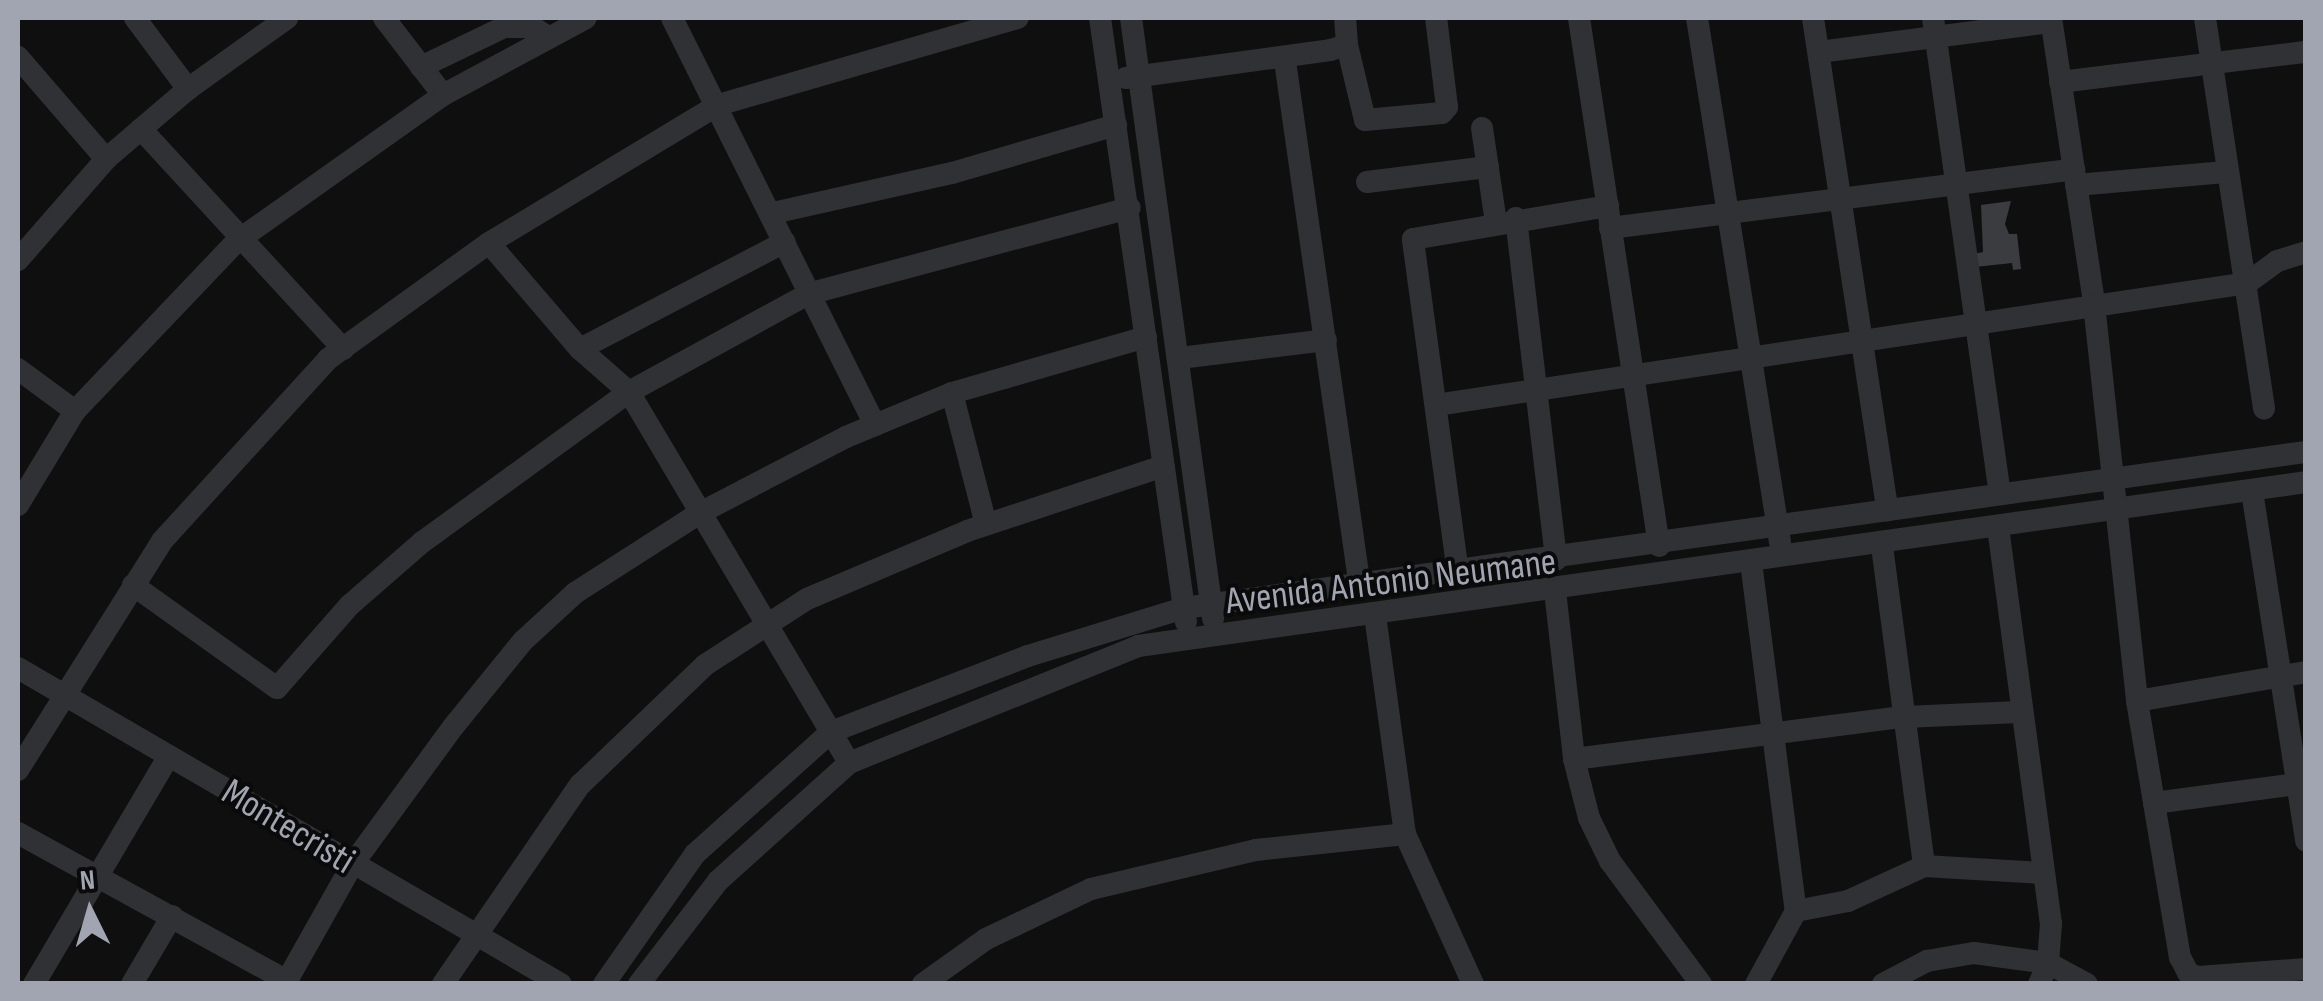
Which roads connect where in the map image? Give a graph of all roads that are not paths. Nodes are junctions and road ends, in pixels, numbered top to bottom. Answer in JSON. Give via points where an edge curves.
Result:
{"nodes":[{"id":1,"x":135,"y":18,"type":"edge"},
{"id":2,"x":287,"y":18,"type":"edge"},
{"id":3,"x":384,"y":18,"type":"edge"},
{"id":4,"x":586,"y":18,"type":"edge"},
{"id":5,"x":672,"y":18,"type":"edge"},
{"id":6,"x":1018,"y":18,"type":"edge"},
{"id":7,"x":1100,"y":18,"type":"edge"},
{"id":8,"x":1132,"y":18,"type":"edge"},
{"id":9,"x":1345,"y":18,"type":"edge"},
{"id":10,"x":1436,"y":18,"type":"edge"},
{"id":11,"x":1579,"y":18,"type":"edge"},
{"id":12,"x":1697,"y":18,"type":"edge"},
{"id":13,"x":1813,"y":18,"type":"edge"},
{"id":14,"x":2205,"y":18,"type":"edge"},
{"id":15,"x":2051,"y":20,"type":"edge"},
{"id":16,"x":1935,"y":26,"type":"edge"},
{"id":17,"x":959,"y":27,"type":"edge"},
{"id":18,"x":548,"y":38,"type":"junction"},
{"id":19,"x":1347,"y":45,"type":"junction"},
{"id":20,"x":1819,"y":52,"type":"junction"},
{"id":21,"x":2306,"y":52,"type":"edge"},
{"id":22,"x":18,"y":57,"type":"edge"},
{"id":23,"x":2210,"y":60,"type":"junction"},
{"id":24,"x":1285,"y":61,"type":"junction"},
{"id":25,"x":421,"y":67,"type":"junction"},
{"id":26,"x":1140,"y":77,"type":"junction"},
{"id":27,"x":1110,"y":80,"type":"junction"},
{"id":28,"x":2060,"y":82,"type":"junction"},
{"id":29,"x":188,"y":89,"type":"junction"},
{"id":30,"x":443,"y":95,"type":"junction"},
{"id":31,"x":718,"y":105,"type":"junction"},
{"id":32,"x":1116,"y":125,"type":"junction"},
{"id":33,"x":1482,"y":128,"type":"dead end"},
{"id":34,"x":140,"y":129,"type":"junction"},
{"id":35,"x":106,"y":159,"type":"junction"},
{"id":36,"x":1488,"y":167,"type":"junction"},
{"id":37,"x":2224,"y":172,"type":"junction"},
{"id":38,"x":2075,"y":177,"type":"junction"},
{"id":39,"x":1958,"y":180,"type":"junction"},
{"id":40,"x":1367,"y":182,"type":"dead end"},
{"id":41,"x":1842,"y":200,"type":"junction"},
{"id":42,"x":1130,"y":208,"type":"junction"},
{"id":43,"x":1730,"y":210,"type":"junction"},
{"id":44,"x":773,"y":214,"type":"junction"},
{"id":45,"x":1609,"y":217,"type":"junction"},
{"id":46,"x":1506,"y":220,"type":"junction"},
{"id":47,"x":237,"y":241,"type":"junction"},
{"id":48,"x":785,"y":242,"type":"junction"},
{"id":49,"x":489,"y":243,"type":"junction"},
{"id":50,"x":2306,"y":252,"type":"edge"},
{"id":51,"x":18,"y":260,"type":"edge"},
{"id":52,"x":2247,"y":283,"type":"junction"},
{"id":53,"x":808,"y":294,"type":"junction"},
{"id":54,"x":2094,"y":304,"type":"junction"},
{"id":55,"x":1980,"y":324,"type":"junction"},
{"id":56,"x":1146,"y":338,"type":"junction"},
{"id":57,"x":1863,"y":338,"type":"junction"},
{"id":58,"x":1326,"y":340,"type":"junction"},
{"id":59,"x":342,"y":349,"type":"junction"},
{"id":60,"x":580,"y":349,"type":"junction"},
{"id":61,"x":1754,"y":355,"type":"junction"},
{"id":62,"x":1180,"y":358,"type":"junction"},
{"id":63,"x":18,"y":369,"type":"edge"},
{"id":64,"x":1632,"y":374,"type":"junction"},
{"id":65,"x":1538,"y":390,"type":"junction"},
{"id":66,"x":629,"y":392,"type":"junction"},
{"id":67,"x":952,"y":394,"type":"junction"},
{"id":68,"x":1436,"y":406,"type":"junction"},
{"id":69,"x":2264,"y":409,"type":"dead end"},
{"id":70,"x":75,"y":411,"type":"junction"},
{"id":71,"x":875,"y":425,"type":"junction"},
{"id":72,"x":2306,"y":452,"type":"edge"},
{"id":73,"x":1164,"y":466,"type":"junction"},
{"id":74,"x":2113,"y":478,"type":"junction"},
{"id":75,"x":2306,"y":482,"type":"edge"},
{"id":76,"x":2252,"y":491,"type":"junction"},
{"id":77,"x":2000,"y":492,"type":"junction"},
{"id":78,"x":18,"y":505,"type":"edge"},
{"id":79,"x":1887,"y":510,"type":"junction"},
{"id":80,"x":2117,"y":510,"type":"junction"},
{"id":81,"x":698,"y":514,"type":"junction"},
{"id":82,"x":986,"y":524,"type":"junction"},
{"id":83,"x":1998,"y":527,"type":"junction"},
{"id":84,"x":1779,"y":529,"type":"junction"},
{"id":85,"x":1659,"y":546,"type":"junction"},
{"id":86,"x":1882,"y":546,"type":"junction"},
{"id":87,"x":1556,"y":560,"type":"junction"},
{"id":88,"x":1782,"y":560,"type":"junction"},
{"id":89,"x":1751,"y":562,"type":"junction"},
{"id":90,"x":1458,"y":573,"type":"junction"},
{"id":91,"x":134,"y":586,"type":"junction"},
{"id":92,"x":1360,"y":586,"type":"junction"},
{"id":93,"x":1554,"y":591,"type":"junction"},
{"id":94,"x":1210,"y":606,"type":"junction"},
{"id":95,"x":1184,"y":608,"type":"junction"},
{"id":96,"x":1374,"y":616,"type":"junction"},
{"id":97,"x":769,"y":624,"type":"junction"},
{"id":98,"x":1215,"y":631,"type":"junction"},
{"id":99,"x":1187,"y":635,"type":"junction"},
{"id":100,"x":18,"y":668,"type":"edge"},
{"id":101,"x":2306,"y":672,"type":"edge"},
{"id":102,"x":2278,"y":677,"type":"junction"},
{"id":103,"x":62,"y":696,"type":"junction"},
{"id":104,"x":2137,"y":700,"type":"junction"},
{"id":105,"x":2019,"y":712,"type":"junction"},
{"id":106,"x":1904,"y":717,"type":"junction"},
{"id":107,"x":831,"y":732,"type":"junction"},
{"id":108,"x":1773,"y":736,"type":"junction"},
{"id":109,"x":169,"y":756,"type":"junction"},
{"id":110,"x":1574,"y":759,"type":"junction"},
{"id":111,"x":849,"y":763,"type":"junction"},
{"id":112,"x":18,"y":770,"type":"edge"},
{"id":113,"x":2296,"y":784,"type":"junction"},
{"id":114,"x":2154,"y":803,"type":"junction"},
{"id":115,"x":2304,"y":825,"type":"edge"},
{"id":116,"x":18,"y":833,"type":"edge"},
{"id":117,"x":1405,"y":834,"type":"junction"},
{"id":118,"x":352,"y":865,"type":"junction"},
{"id":119,"x":1924,"y":866,"type":"junction"},
{"id":120,"x":2043,"y":873,"type":"junction"},
{"id":121,"x":98,"y":874,"type":"junction"},
{"id":122,"x":1796,"y":911,"type":"junction"},
{"id":123,"x":172,"y":916,"type":"junction"},
{"id":124,"x":473,"y":933,"type":"junction"},
{"id":125,"x":2306,"y":969,"type":"edge"},
{"id":126,"x":2044,"y":974,"type":"edge"},
{"id":127,"x":286,"y":982,"type":"edge"},
{"id":128,"x":34,"y":984,"type":"edge"},
{"id":129,"x":132,"y":984,"type":"edge"},
{"id":130,"x":443,"y":984,"type":"edge"},
{"id":131,"x":561,"y":984,"type":"edge"},
{"id":132,"x":604,"y":984,"type":"edge"},
{"id":133,"x":639,"y":984,"type":"edge"},
{"id":134,"x":923,"y":984,"type":"edge"},
{"id":135,"x":1473,"y":984,"type":"edge"},
{"id":136,"x":1701,"y":984,"type":"edge"},
{"id":137,"x":1756,"y":984,"type":"edge"},
{"id":138,"x":1883,"y":984,"type":"edge"},
{"id":139,"x":2087,"y":984,"type":"edge"}],
"edges":[{"from":1,"to":29,"type":"street"},
{"from":2,"to":29,"type":"street"},
{"from":3,"to":25,"type":"street"},
{"from":4,"to":18,"type":"street"},
{"from":5,"to":31,"type":"street"},
{"from":6,"to":17,"type":"street"},
{"from":7,"to":27,"type":"street"},
{"from":8,"to":26,"type":"street"},
{"from":9,"to":19,"type":"street"},
{"from":10,"to":19,"type":"street","via":[[1447,107],[1442,113],[1365,120]]},
{"from":11,"to":45,"type":"street"},
{"from":12,"to":43,"type":"street"},
{"from":13,"to":20,"type":"street"},
{"from":14,"to":23,"type":"street"},
{"from":15,"to":16,"type":"street"},
{"from":15,"to":28,"type":"street"},
{"from":16,"to":20,"type":"street"},
{"from":16,"to":39,"type":"street"},
{"from":17,"to":31,"type":"street"},
{"from":18,"to":25,"type":"street","via":[[533,27],[504,27]]},
{"from":18,"to":30,"type":"street"},
{"from":19,"to":24,"type":"street"},
{"from":20,"to":41,"type":"street"},
{"from":21,"to":23,"type":"street"},
{"from":22,"to":35,"type":"street"},
{"from":23,"to":28,"type":"street"},
{"from":23,"to":37,"type":"street"},
{"from":24,"to":26,"type":"street"},
{"from":24,"to":58,"type":"street"},
{"from":25,"to":30,"type":"street"},
{"from":26,"to":27,"type":"street"},
{"from":26,"to":62,"type":"street"},
{"from":27,"to":32,"type":"street"},
{"from":28,"to":38,"type":"street"},
{"from":29,"to":34,"type":"street"},
{"from":30,"to":47,"type":"street"},
{"from":31,"to":44,"type":"street"},
{"from":31,"to":49,"type":"street"},
{"from":32,"to":42,"type":"street"},
{"from":32,"to":44,"type":"street","via":[[952,173]]},
{"from":33,"to":36,"type":"street"},
{"from":34,"to":35,"type":"street"},
{"from":34,"to":47,"type":"street"},
{"from":35,"to":51,"type":"street"},
{"from":36,"to":40,"type":"street"},
{"from":36,"to":46,"type":"street"},
{"from":37,"to":38,"type":"street"},
{"from":37,"to":52,"type":"street"},
{"from":38,"to":39,"type":"street"},
{"from":38,"to":54,"type":"street"},
{"from":39,"to":41,"type":"street"},
{"from":39,"to":55,"type":"street"},
{"from":41,"to":43,"type":"street"},
{"from":41,"to":57,"type":"street"},
{"from":42,"to":53,"type":"street"},
{"from":42,"to":56,"type":"street"},
{"from":43,"to":45,"type":"street"},
{"from":43,"to":61,"type":"street"},
{"from":44,"to":48,"type":"street"},
{"from":45,"to":46,"type":"street"},
{"from":45,"to":64,"type":"street"},
{"from":46,"to":65,"type":"street"},
{"from":46,"to":68,"type":"street","via":[[1412,239]]},
{"from":47,"to":59,"type":"street"},
{"from":47,"to":70,"type":"street"},
{"from":48,"to":53,"type":"street"},
{"from":48,"to":60,"type":"street"},
{"from":49,"to":59,"type":"street"},
{"from":49,"to":60,"type":"street"},
{"from":50,"to":52,"type":"street","via":[[2278,261]]},
{"from":52,"to":54,"type":"street"},
{"from":52,"to":69,"type":"street"},
{"from":53,"to":66,"type":"street"},
{"from":53,"to":71,"type":"street"},
{"from":54,"to":55,"type":"street"},
{"from":54,"to":74,"type":"street"},
{"from":55,"to":57,"type":"street"},
{"from":55,"to":77,"type":"street"},
{"from":56,"to":67,"type":"street"},
{"from":56,"to":73,"type":"street"},
{"from":57,"to":61,"type":"street"},
{"from":57,"to":79,"type":"street"},
{"from":58,"to":62,"type":"street"},
{"from":58,"to":92,"type":"street"},
{"from":59,"to":91,"type":"street","via":[[162,541]]},
{"from":60,"to":66,"type":"street"},
{"from":61,"to":64,"type":"street"},
{"from":61,"to":84,"type":"street"},
{"from":62,"to":94,"type":"street"},
{"from":63,"to":70,"type":"street"},
{"from":64,"to":65,"type":"street"},
{"from":64,"to":85,"type":"street"},
{"from":65,"to":68,"type":"street"},
{"from":65,"to":87,"type":"street"},
{"from":66,"to":81,"type":"street"},
{"from":66,"to":91,"type":"street","via":[[420,543],[350,605],[277,688]]},
{"from":67,"to":71,"type":"street"},
{"from":67,"to":82,"type":"street"},
{"from":68,"to":90,"type":"street"},
{"from":70,"to":78,"type":"street"},
{"from":71,"to":81,"type":"street"},
{"from":72,"to":74,"type":"street","name":"Avenida Antonio Neumane"},
{"from":73,"to":82,"type":"street"},
{"from":73,"to":95,"type":"street"},
{"from":74,"to":77,"type":"street","name":"Avenida Antonio Neumane"},
{"from":74,"to":80,"type":"street"},
{"from":75,"to":76,"type":"street","name":"Avenida Antonio Neumane"},
{"from":76,"to":80,"type":"street","name":"Avenida Antonio Neumane"},
{"from":76,"to":102,"type":"street"},
{"from":77,"to":79,"type":"street","name":"Avenida Antonio Neumane"},
{"from":79,"to":84,"type":"street","name":"Avenida Antonio Neumane"},
{"from":80,"to":83,"type":"street","name":"Avenida Antonio Neumane"},
{"from":80,"to":104,"type":"street"},
{"from":81,"to":97,"type":"street"},
{"from":81,"to":118,"type":"street","via":[[575,593],[523,641]]},
{"from":82,"to":97,"type":"street","via":[[808,599]]},
{"from":83,"to":86,"type":"street","name":"Avenida Antonio Neumane"},
{"from":83,"to":105,"type":"street"},
{"from":84,"to":85,"type":"street","name":"Avenida Antonio Neumane"},
{"from":84,"to":88,"type":"street"},
{"from":85,"to":87,"type":"street","name":"Avenida Antonio Neumane"},
{"from":86,"to":88,"type":"street","name":"Avenida Antonio Neumane"},
{"from":86,"to":106,"type":"street"},
{"from":87,"to":90,"type":"street","name":"Avenida Antonio Neumane"},
{"from":88,"to":89,"type":"street","name":"Avenida Antonio Neumane"},
{"from":89,"to":93,"type":"street","name":"Avenida Antonio Neumane"},
{"from":89,"to":108,"type":"street"},
{"from":90,"to":92,"type":"street","name":"Avenida Antonio Neumane"},
{"from":91,"to":103,"type":"street"},
{"from":92,"to":94,"type":"street","name":"Avenida Antonio Neumane"},
{"from":93,"to":96,"type":"street","name":"Avenida Antonio Neumane"},
{"from":93,"to":110,"type":"street"},
{"from":94,"to":95,"type":"street","name":"Avenida Antonio Neumane"},
{"from":94,"to":98,"type":"street"},
{"from":95,"to":99,"type":"street"},
{"from":95,"to":107,"type":"street","name":"Avenida Antonio Neumane","via":[[1028,656]]},
{"from":96,"to":98,"type":"street","name":"Avenida Antonio Neumane"},
{"from":96,"to":117,"type":"street"},
{"from":97,"to":107,"type":"street"},
{"from":97,"to":124,"type":"street","via":[[704,666],[623,738],[580,785]]},
{"from":98,"to":99,"type":"street","name":"Avenida Antonio Neumane"},
{"from":99,"to":111,"type":"street","name":"Avenida Antonio Neumane","via":[[994,699]]},
{"from":100,"to":103,"type":"street","name":"Montecristi"},
{"from":101,"to":102,"type":"street"},
{"from":102,"to":104,"type":"street"},
{"from":102,"to":113,"type":"street"},
{"from":103,"to":109,"type":"street","name":"Montecristi"},
{"from":103,"to":112,"type":"street"},
{"from":104,"to":114,"type":"street"},
{"from":105,"to":106,"type":"street"},
{"from":105,"to":120,"type":"street"},
{"from":106,"to":108,"type":"street"},
{"from":106,"to":119,"type":"street"},
{"from":107,"to":111,"type":"street"},
{"from":107,"to":132,"type":"street","name":"Avenida Antonio Neumane","via":[[695,854]]},
{"from":108,"to":110,"type":"street"},
{"from":108,"to":122,"type":"street"},
{"from":109,"to":118,"type":"street","name":"Montecristi"},
{"from":109,"to":121,"type":"street"},
{"from":110,"to":136,"type":"street","via":[[1589,818],[1610,861]]},
{"from":111,"to":133,"type":"street","name":"Avenida Antonio Neumane","via":[[718,881]]},
{"from":113,"to":114,"type":"street"},
{"from":113,"to":115,"type":"street"},
{"from":114,"to":125,"type":"street","via":[[2188,972]]},
{"from":116,"to":121,"type":"street"},
{"from":117,"to":134,"type":"street","via":[[1256,850],[1091,889],[986,939]]},
{"from":117,"to":135,"type":"street"},
{"from":118,"to":124,"type":"street","name":"Montecristi"},
{"from":118,"to":127,"type":"street"},
{"from":119,"to":120,"type":"street"},
{"from":119,"to":122,"type":"street","via":[[1848,901]]},
{"from":120,"to":126,"type":"street"},
{"from":121,"to":123,"type":"street"},
{"from":121,"to":128,"type":"street"},
{"from":122,"to":137,"type":"street"},
{"from":123,"to":127,"type":"street"},
{"from":123,"to":129,"type":"street"},
{"from":124,"to":130,"type":"street"},
{"from":124,"to":131,"type":"street","name":"Montecristi"},
{"from":126,"to":138,"type":"street","via":[[1974,954],[1927,961]]},
{"from":126,"to":139,"type":"street"}]}
